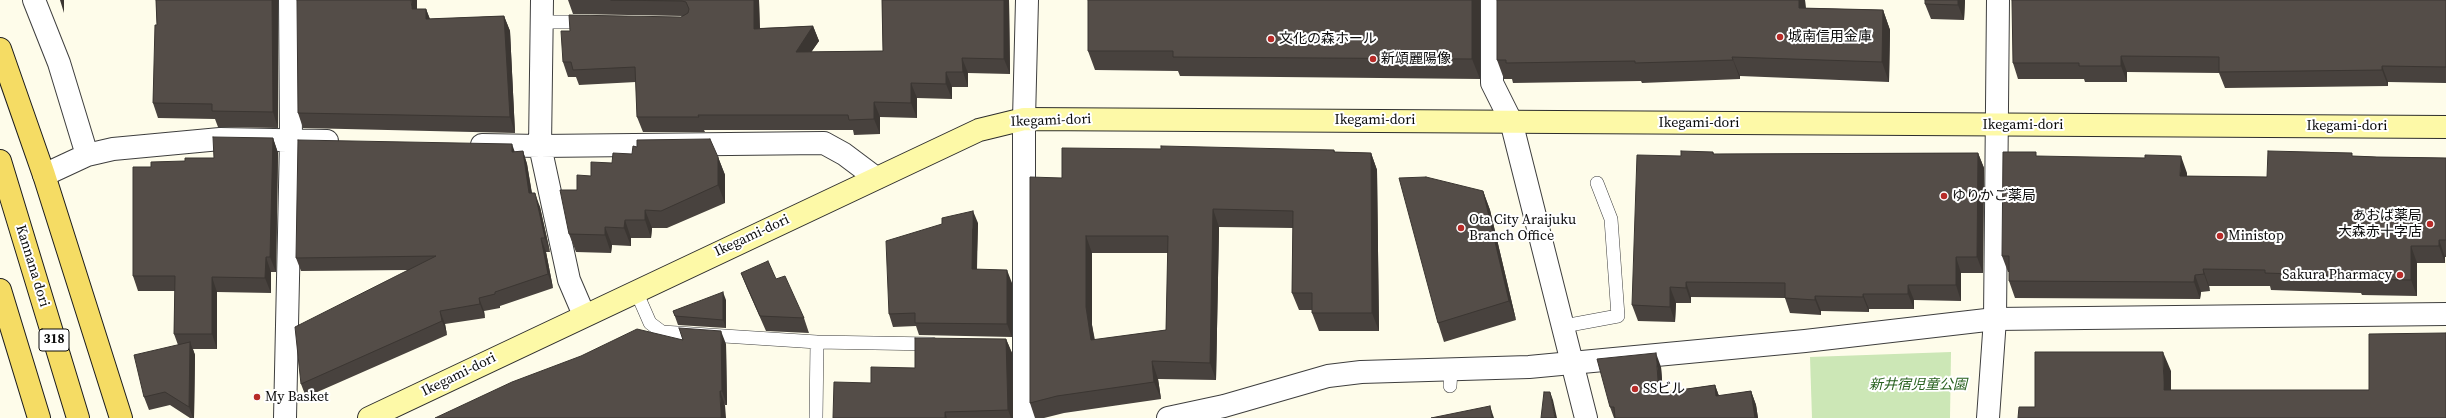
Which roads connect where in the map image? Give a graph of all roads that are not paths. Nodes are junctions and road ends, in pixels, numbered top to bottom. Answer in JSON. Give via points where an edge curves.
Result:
{"nodes":[{"id":1,"x":34,"y":0,"type":"edge"},
{"id":2,"x":290,"y":0,"type":"edge"},
{"id":3,"x":542,"y":0,"type":"edge"},
{"id":4,"x":1027,"y":0,"type":"edge"},
{"id":5,"x":1492,"y":0,"type":"edge"},
{"id":6,"x":1998,"y":0,"type":"edge"},
{"id":7,"x":542,"y":22,"type":"junction"},
{"id":8,"x":596,"y":22,"type":"edge"},
{"id":9,"x":0,"y":48,"type":"edge"},
{"id":10,"x":1024,"y":119,"type":"junction"},
{"id":11,"x":1511,"y":121,"type":"junction"},
{"id":12,"x":1997,"y":125,"type":"junction"},
{"id":13,"x":2446,"y":127,"type":"edge"},
{"id":14,"x":291,"y":140,"type":"junction"},
{"id":15,"x":345,"y":142,"type":"edge"},
{"id":16,"x":462,"y":144,"type":"edge"},
{"id":17,"x":540,"y":146,"type":"junction"},
{"id":18,"x":87,"y":155,"type":"junction"},
{"id":19,"x":0,"y":161,"type":"edge"},
{"id":20,"x":44,"y":174,"type":"junction"},
{"id":21,"x":876,"y":178,"type":"junction"},
{"id":22,"x":1596,"y":183,"type":"dead end"},
{"id":23,"x":0,"y":290,"type":"edge"},
{"id":24,"x":636,"y":291,"type":"junction"},
{"id":25,"x":2446,"y":314,"type":"edge"},
{"id":26,"x":584,"y":316,"type":"junction"},
{"id":27,"x":1995,"y":319,"type":"junction"},
{"id":28,"x":1564,"y":326,"type":"junction"},
{"id":29,"x":817,"y":342,"type":"junction"},
{"id":30,"x":943,"y":344,"type":"edge"},
{"id":31,"x":1572,"y":362,"type":"junction"},
{"id":32,"x":392,"y":413,"type":"edge"},
{"id":33,"x":39,"y":418,"type":"edge"},
{"id":34,"x":78,"y":418,"type":"edge"},
{"id":35,"x":121,"y":418,"type":"edge"},
{"id":36,"x":285,"y":418,"type":"edge"},
{"id":37,"x":369,"y":418,"type":"edge"},
{"id":38,"x":816,"y":418,"type":"edge"},
{"id":39,"x":1024,"y":418,"type":"edge"},
{"id":40,"x":1168,"y":418,"type":"edge"},
{"id":41,"x":1586,"y":418,"type":"edge"},
{"id":42,"x":1988,"y":418,"type":"edge"}],
"edges":[{"from":1,"to":18,"type":"street","via":[[59,63]]},
{"from":2,"to":14,"type":"street"},
{"from":3,"to":7,"type":"street"},
{"from":4,"to":10,"type":"street"},
{"from":5,"to":11,"type":"street","via":[[1492,82]]},
{"from":6,"to":12,"type":"street"},
{"from":7,"to":8,"type":"lane"},
{"from":7,"to":17,"type":"street"},
{"from":9,"to":20,"type":"main road"},
{"from":10,"to":11,"type":"main road","name":"Ikegami-dori"},
{"from":10,"to":21,"type":"main road","name":"Ikegami-dori","via":[[979,130]]},
{"from":10,"to":39,"type":"street","via":[[1017,345]]},
{"from":11,"to":12,"type":"main road","name":"Ikegami-dori","via":[[1568,124]]},
{"from":11,"to":28,"type":"street"},
{"from":12,"to":13,"type":"main road","name":"Ikegami-dori"},
{"from":12,"to":27,"type":"street"},
{"from":14,"to":15,"type":"street"},
{"from":14,"to":18,"type":"street","via":[[220,139],[113,149]]},
{"from":14,"to":36,"type":"street"},
{"from":16,"to":17,"type":"street"},
{"from":17,"to":21,"type":"street","via":[[824,143],[844,154]]},
{"from":17,"to":26,"type":"street","via":[[570,280]]},
{"from":18,"to":20,"type":"street"},
{"from":19,"to":34,"type":"main road","name":"Kannana dori","number":"318"},
{"from":20,"to":35,"type":"main road"},
{"from":21,"to":24,"type":"main road","name":"Ikegami-dori"},
{"from":22,"to":28,"type":"lane","via":[[1611,219],[1618,316]]},
{"from":23,"to":33,"type":"main road","number":"318"},
{"from":24,"to":26,"type":"main road","name":"Ikegami-dori"},
{"from":24,"to":29,"type":"lane","via":[[650,323],[662,332]]},
{"from":25,"to":27,"type":"street"},
{"from":26,"to":32,"type":"main road","name":"Ikegami-dori"},
{"from":27,"to":31,"type":"street","via":[[1806,341]]},
{"from":27,"to":42,"type":"street"},
{"from":28,"to":31,"type":"street"},
{"from":29,"to":30,"type":"lane"},
{"from":29,"to":38,"type":"lane"},
{"from":31,"to":40,"type":"street","via":[[1450,378],[1361,372],[1328,376],[1250,405],[1224,406]]},
{"from":31,"to":41,"type":"street"},
{"from":32,"to":37,"type":"main road","name":"Ikegami-dori"}]}
